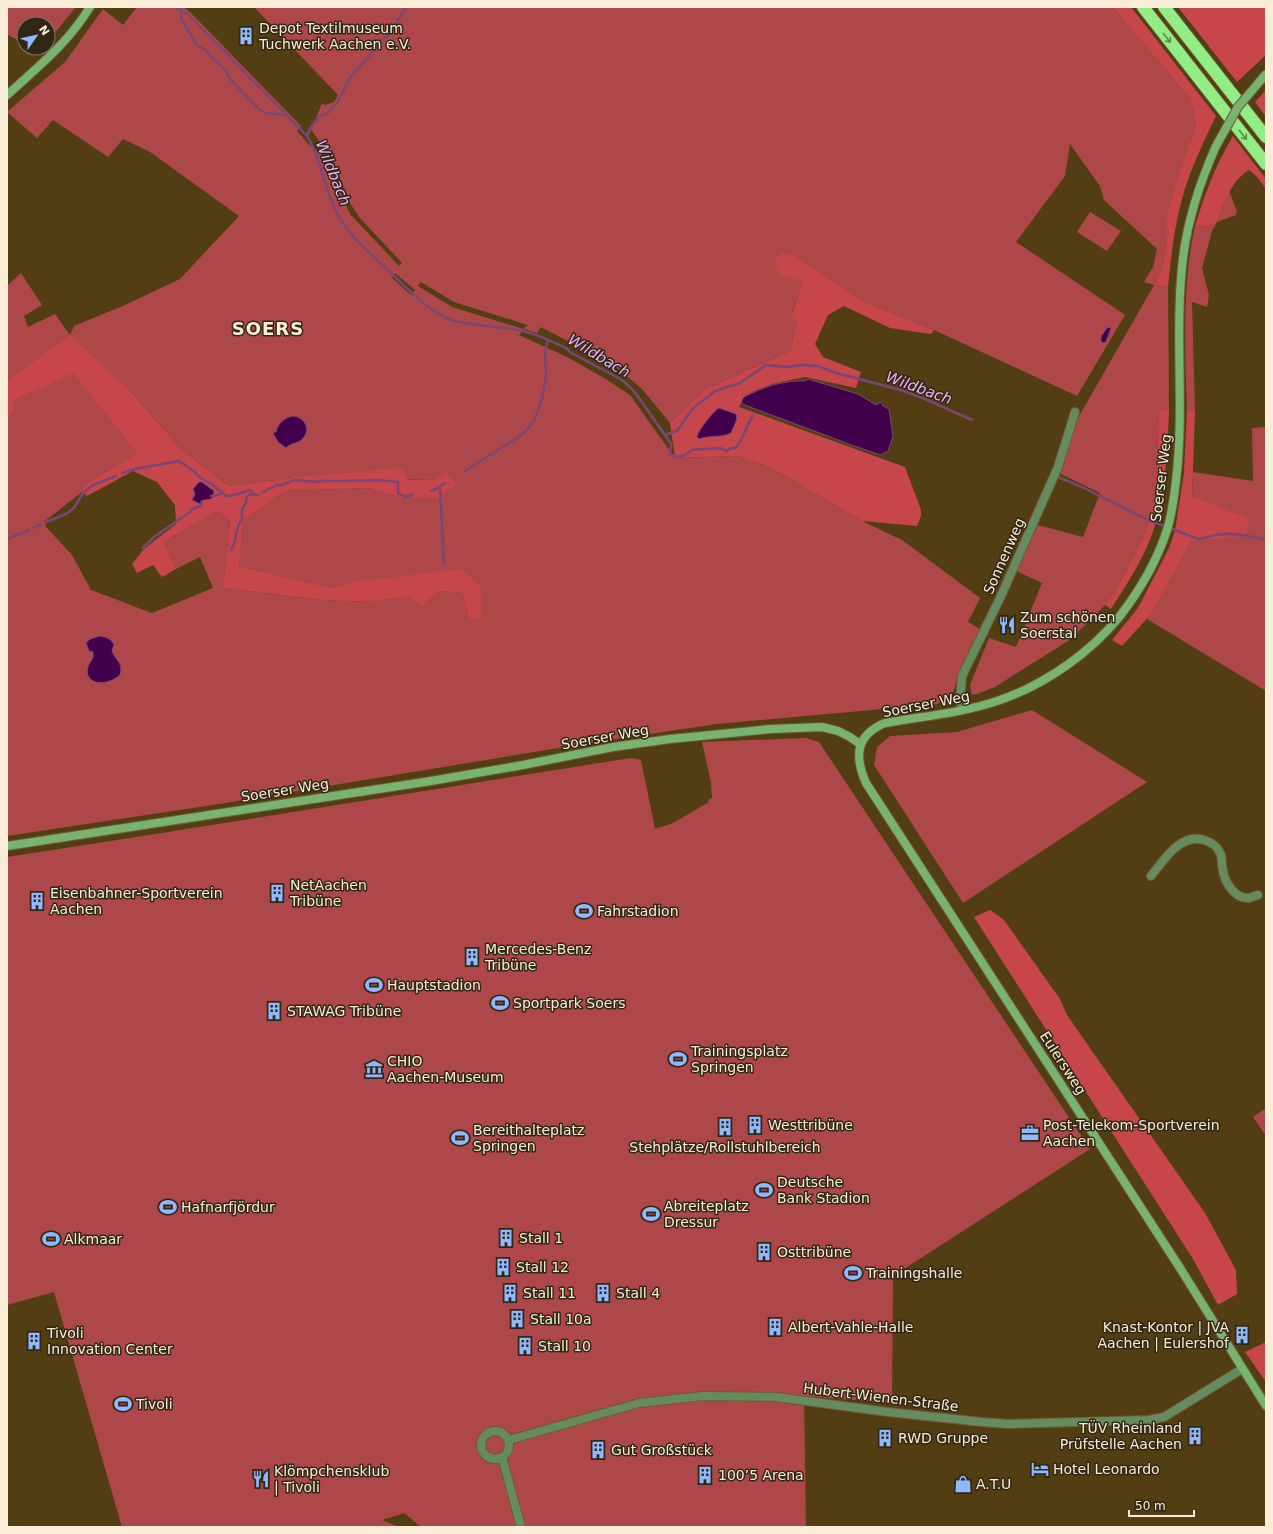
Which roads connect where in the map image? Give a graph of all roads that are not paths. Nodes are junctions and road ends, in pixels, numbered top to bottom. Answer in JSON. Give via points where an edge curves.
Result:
{"nodes":[{"id":1,"x":90,"y":7,"type":"edge"},
{"id":2,"x":1143,"y":7,"type":"edge"},
{"id":3,"x":1164,"y":7,"type":"edge"},
{"id":4,"x":1266,"y":74,"type":"edge"},
{"id":5,"x":7,"y":95,"type":"edge"},
{"id":6,"x":1266,"y":137,"type":"edge"},
{"id":7,"x":1266,"y":164,"type":"edge"},
{"id":8,"x":1075,"y":412,"type":"dead end"},
{"id":9,"x":962,"y":710,"type":"junction"},
{"id":10,"x":860,"y":744,"type":"junction"},
{"id":11,"x":7,"y":846,"type":"edge"},
{"id":12,"x":1151,"y":876,"type":"dead end"},
{"id":13,"x":1258,"y":895,"type":"dead end"},
{"id":14,"x":1242,"y":1369,"type":"junction"},
{"id":15,"x":1258,"y":1392,"type":"junction"},
{"id":16,"x":1266,"y":1401,"type":"edge"},
{"id":17,"x":1266,"y":1406,"type":"edge"},
{"id":18,"x":509,"y":1440,"type":"junction"},
{"id":19,"x":502,"y":1457,"type":"junction"},
{"id":20,"x":521,"y":1527,"type":"edge"}],
"edges":[{"from":1,"to":5,"type":"main road","via":[[64,44]]},
{"from":2,"to":7,"type":"highway","one_way":true},
{"from":3,"to":6,"type":"highway"},
{"from":4,"to":9,"type":"main road","name":"Soerser Weg","bridge":true,"via":[[1238,107],[1216,146],[1191,213],[1183,260],[1180,450],[1167,530],[1151,567],[1113,625],[1069,664],[1038,683],[1003,699]]},
{"from":8,"to":9,"type":"street","name":"Sonnenweg","via":[[1058,467],[1001,596],[962,676]]},
{"from":9,"to":10,"type":"main road","name":"Soerser Weg","via":[[885,723],[869,732]]},
{"from":10,"to":11,"type":"main road","name":"Soerser Weg","via":[[850,737],[822,727],[670,739],[431,781]]},
{"from":10,"to":14,"type":"main road","name":"Eulersweg","via":[[860,766],[866,783],[1180,1268]]},
{"from":12,"to":13,"type":"street","via":[[1178,845],[1200,838],[1209,841],[1221,854],[1222,871],[1231,889],[1248,898]]},
{"from":14,"to":15,"type":"main road","name":"Eulersweg"},
{"from":14,"to":18,"type":"street","name":"Hubert-Wienen-Straße","via":[[1164,1417],[1149,1420],[1008,1424],[776,1397],[703,1396],[639,1403]]},
{"from":15,"to":16,"type":"main road","name":"Eulersweg"},
{"from":15,"to":17,"type":"main road","name":"Eulersweg"},
{"from":18,"to":19,"type":"street","via":[[507,1453]]},
{"from":18,"to":19,"type":"street","via":[[497,1430],[486,1433],[481,1440],[480,1447],[489,1458]]},
{"from":19,"to":20,"type":"street"}]}
